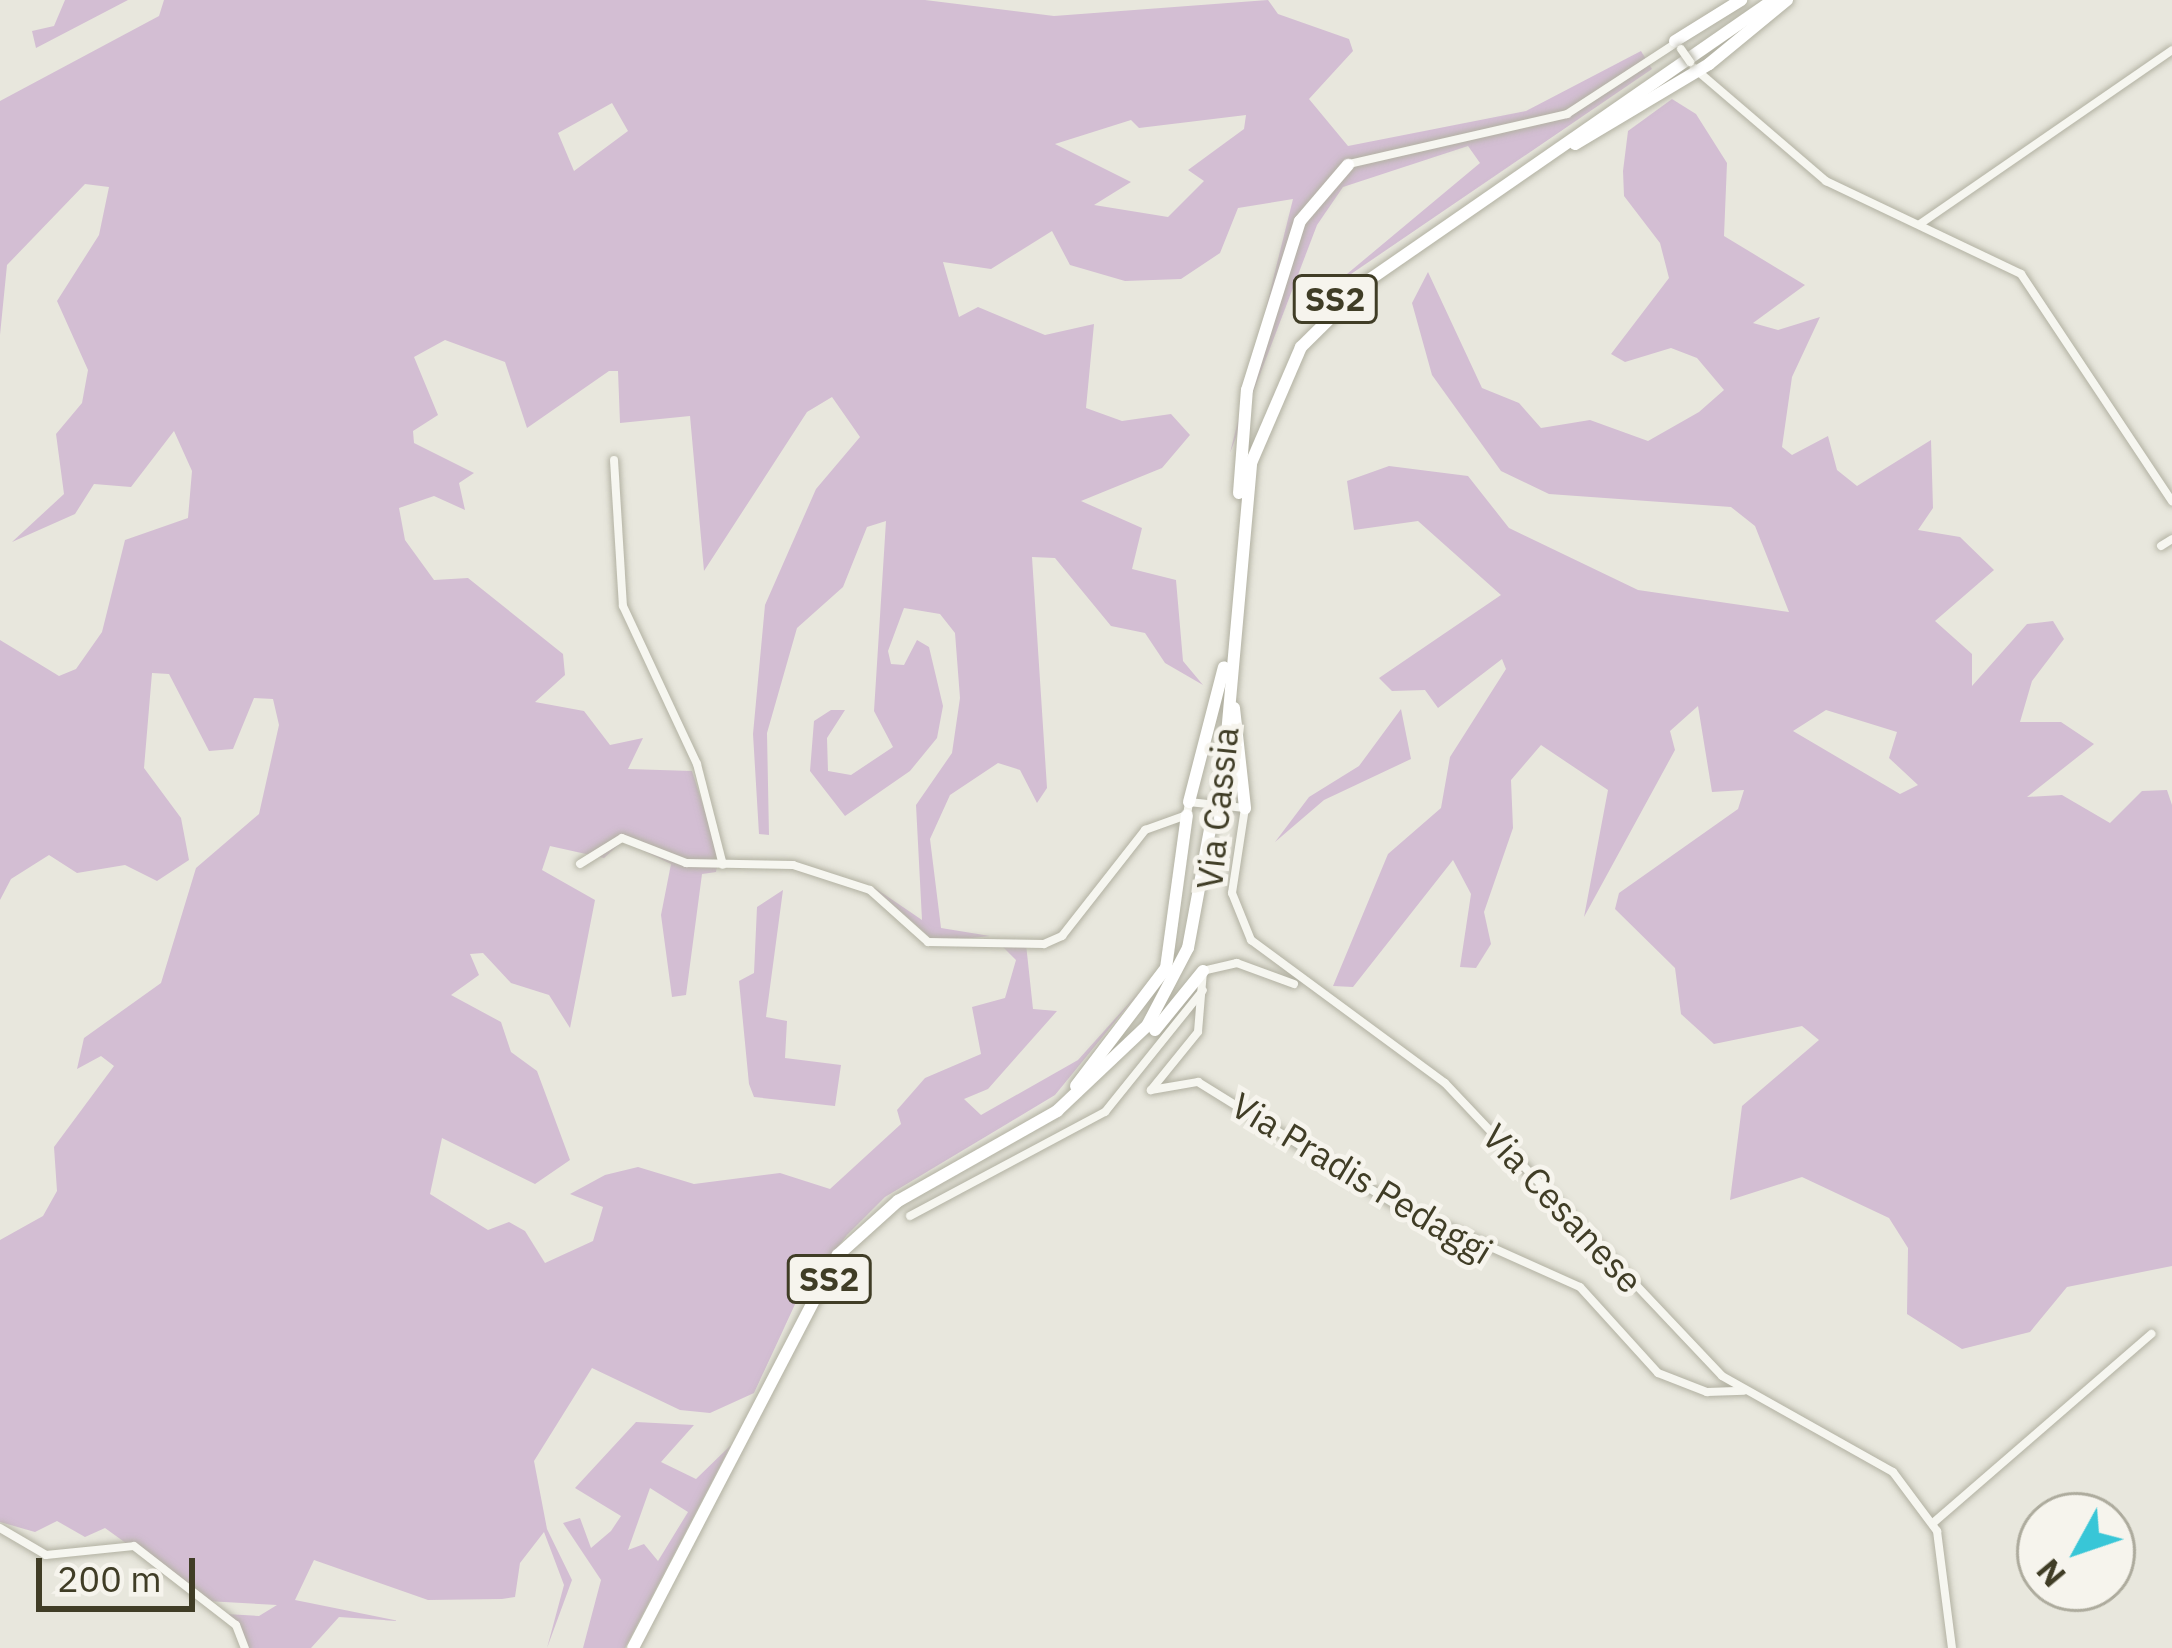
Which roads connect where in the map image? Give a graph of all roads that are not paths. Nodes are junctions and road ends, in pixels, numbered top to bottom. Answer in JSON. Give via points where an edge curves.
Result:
{"nodes":[{"id":1,"x":1741,"y":0,"type":"edge"},
{"id":2,"x":1761,"y":0,"type":"edge"},
{"id":3,"x":1772,"y":0,"type":"edge"},
{"id":4,"x":1786,"y":0,"type":"edge"},
{"id":5,"x":1678,"y":45,"type":"junction"},
{"id":6,"x":2172,"y":50,"type":"edge"},
{"id":7,"x":1693,"y":67,"type":"junction"},
{"id":8,"x":1548,"y":157,"type":"junction"},
{"id":9,"x":1348,"y":165,"type":"joint"},
{"id":10,"x":1920,"y":224,"type":"junction"},
{"id":11,"x":614,"y":460,"type":"dead end"},
{"id":12,"x":1239,"y":494,"type":"junction"},
{"id":13,"x":2172,"y":501,"type":"edge"},
{"id":14,"x":2172,"y":539,"type":"edge"},
{"id":15,"x":2161,"y":546,"type":"dead end"},
{"id":16,"x":1232,"y":650,"type":"junction"},
{"id":17,"x":1224,"y":668,"type":"junction"},
{"id":18,"x":1218,"y":790,"type":"junction"},
{"id":19,"x":1188,"y":808,"type":"junction"},
{"id":20,"x":1245,"y":808,"type":"junction"},
{"id":21,"x":1216,"y":819,"type":"junction"},
{"id":22,"x":580,"y":864,"type":"dead end"},
{"id":23,"x":722,"y":865,"type":"junction"},
{"id":24,"x":1203,"y":971,"type":"junction"},
{"id":25,"x":1300,"y":986,"type":"junction"},
{"id":26,"x":1204,"y":988,"type":"junction"},
{"id":27,"x":1155,"y":1030,"type":"junction"},
{"id":28,"x":1034,"y":1124,"type":"junction"},
{"id":29,"x":910,"y":1216,"type":"dead end"},
{"id":30,"x":2151,"y":1334,"type":"dead end"},
{"id":31,"x":1744,"y":1391,"type":"junction"},
{"id":32,"x":1934,"y":1523,"type":"junction"},
{"id":33,"x":0,"y":1528,"type":"edge"},
{"id":34,"x":244,"y":1648,"type":"edge"},
{"id":35,"x":637,"y":1648,"type":"edge"},
{"id":36,"x":1952,"y":1648,"type":"edge"}],
"edges":[{"from":1,"to":5,"type":"highway"},
{"from":2,"to":12,"type":"highway","name":"Via Cassia","number":"SS2","via":[[1335,298],[1267,392]]},
{"from":3,"to":8,"type":"highway","name":"Via Cassia","number":"SS2"},
{"from":4,"to":7,"type":"highway"},
{"from":5,"to":7,"type":"street","bridge":true},
{"from":5,"to":9,"type":"street","via":[[1567,114]]},
{"from":6,"to":10,"type":"street"},
{"from":7,"to":8,"type":"highway"},
{"from":7,"to":10,"type":"street","via":[[1819,176]]},
{"from":8,"to":16,"type":"highway","name":"Via Cassia","number":"SS2","via":[[1354,292],[1292,360],[1251,463]]},
{"from":9,"to":12,"type":"highway","via":[[1316,190],[1293,242],[1247,390]]},
{"from":10,"to":13,"type":"street","via":[[2027,281]]},
{"from":11,"to":23,"type":"street","via":[[623,606],[697,764]]},
{"from":12,"to":17,"type":"highway","name":"Via Cassia","number":"SS2"},
{"from":14,"to":15,"type":"street"},
{"from":16,"to":18,"type":"highway","name":"Via Cassia","number":"SS2"},
{"from":16,"to":20,"type":"highway"},
{"from":17,"to":18,"type":"highway","name":"Via Cassia","number":"SS2"},
{"from":17,"to":19,"type":"highway"},
{"from":18,"to":21,"type":"highway","name":"Via Cassia","number":"SS2","bridge":true},
{"from":19,"to":20,"type":"street"},
{"from":19,"to":23,"type":"street","via":[[1139,835],[1048,943],[928,942],[862,886],[793,865]]},
{"from":19,"to":28,"type":"highway","via":[[1181,913],[1160,981],[1108,1055]]},
{"from":20,"to":25,"type":"street","name":"Via Cesanese","via":[[1236,914]]},
{"from":21,"to":27,"type":"highway","name":"Via Cassia","number":"SS2","via":[[1200,934]]},
{"from":21,"to":28,"type":"highway","name":"Via Cassia","number":"SS2","via":[[1198,917],[1167,994],[1114,1062]]},
{"from":22,"to":23,"type":"street","via":[[622,838]]},
{"from":24,"to":25,"type":"street","via":[[1246,965]]},
{"from":24,"to":26,"type":"street","name":"Via Pradis Pedaggi"},
{"from":24,"to":27,"type":"highway"},
{"from":25,"to":31,"type":"street","name":"Via Cesanese","via":[[1445,1083]]},
{"from":26,"to":29,"type":"street","via":[[1105,1112]]},
{"from":26,"to":31,"type":"street","name":"Via Pradis Pedaggi","via":[[1198,1032],[1152,1079],[1153,1093],[1198,1082],[1395,1204],[1580,1287],[1658,1373],[1707,1392]]},
{"from":27,"to":35,"type":"highway","name":"Via Cassia","number":"SS2","via":[[1088,1096],[902,1207],[836,1269]]},
{"from":28,"to":35,"type":"highway","name":"Via Cassia","number":"SS2","via":[[898,1201],[817,1282]]},
{"from":30,"to":32,"type":"street"},
{"from":31,"to":32,"type":"street","name":"Via Cesanese","via":[[1876,1458]]},
{"from":32,"to":36,"type":"street"},
{"from":33,"to":34,"type":"street","via":[[46,1555],[134,1546],[236,1625]]}]}
